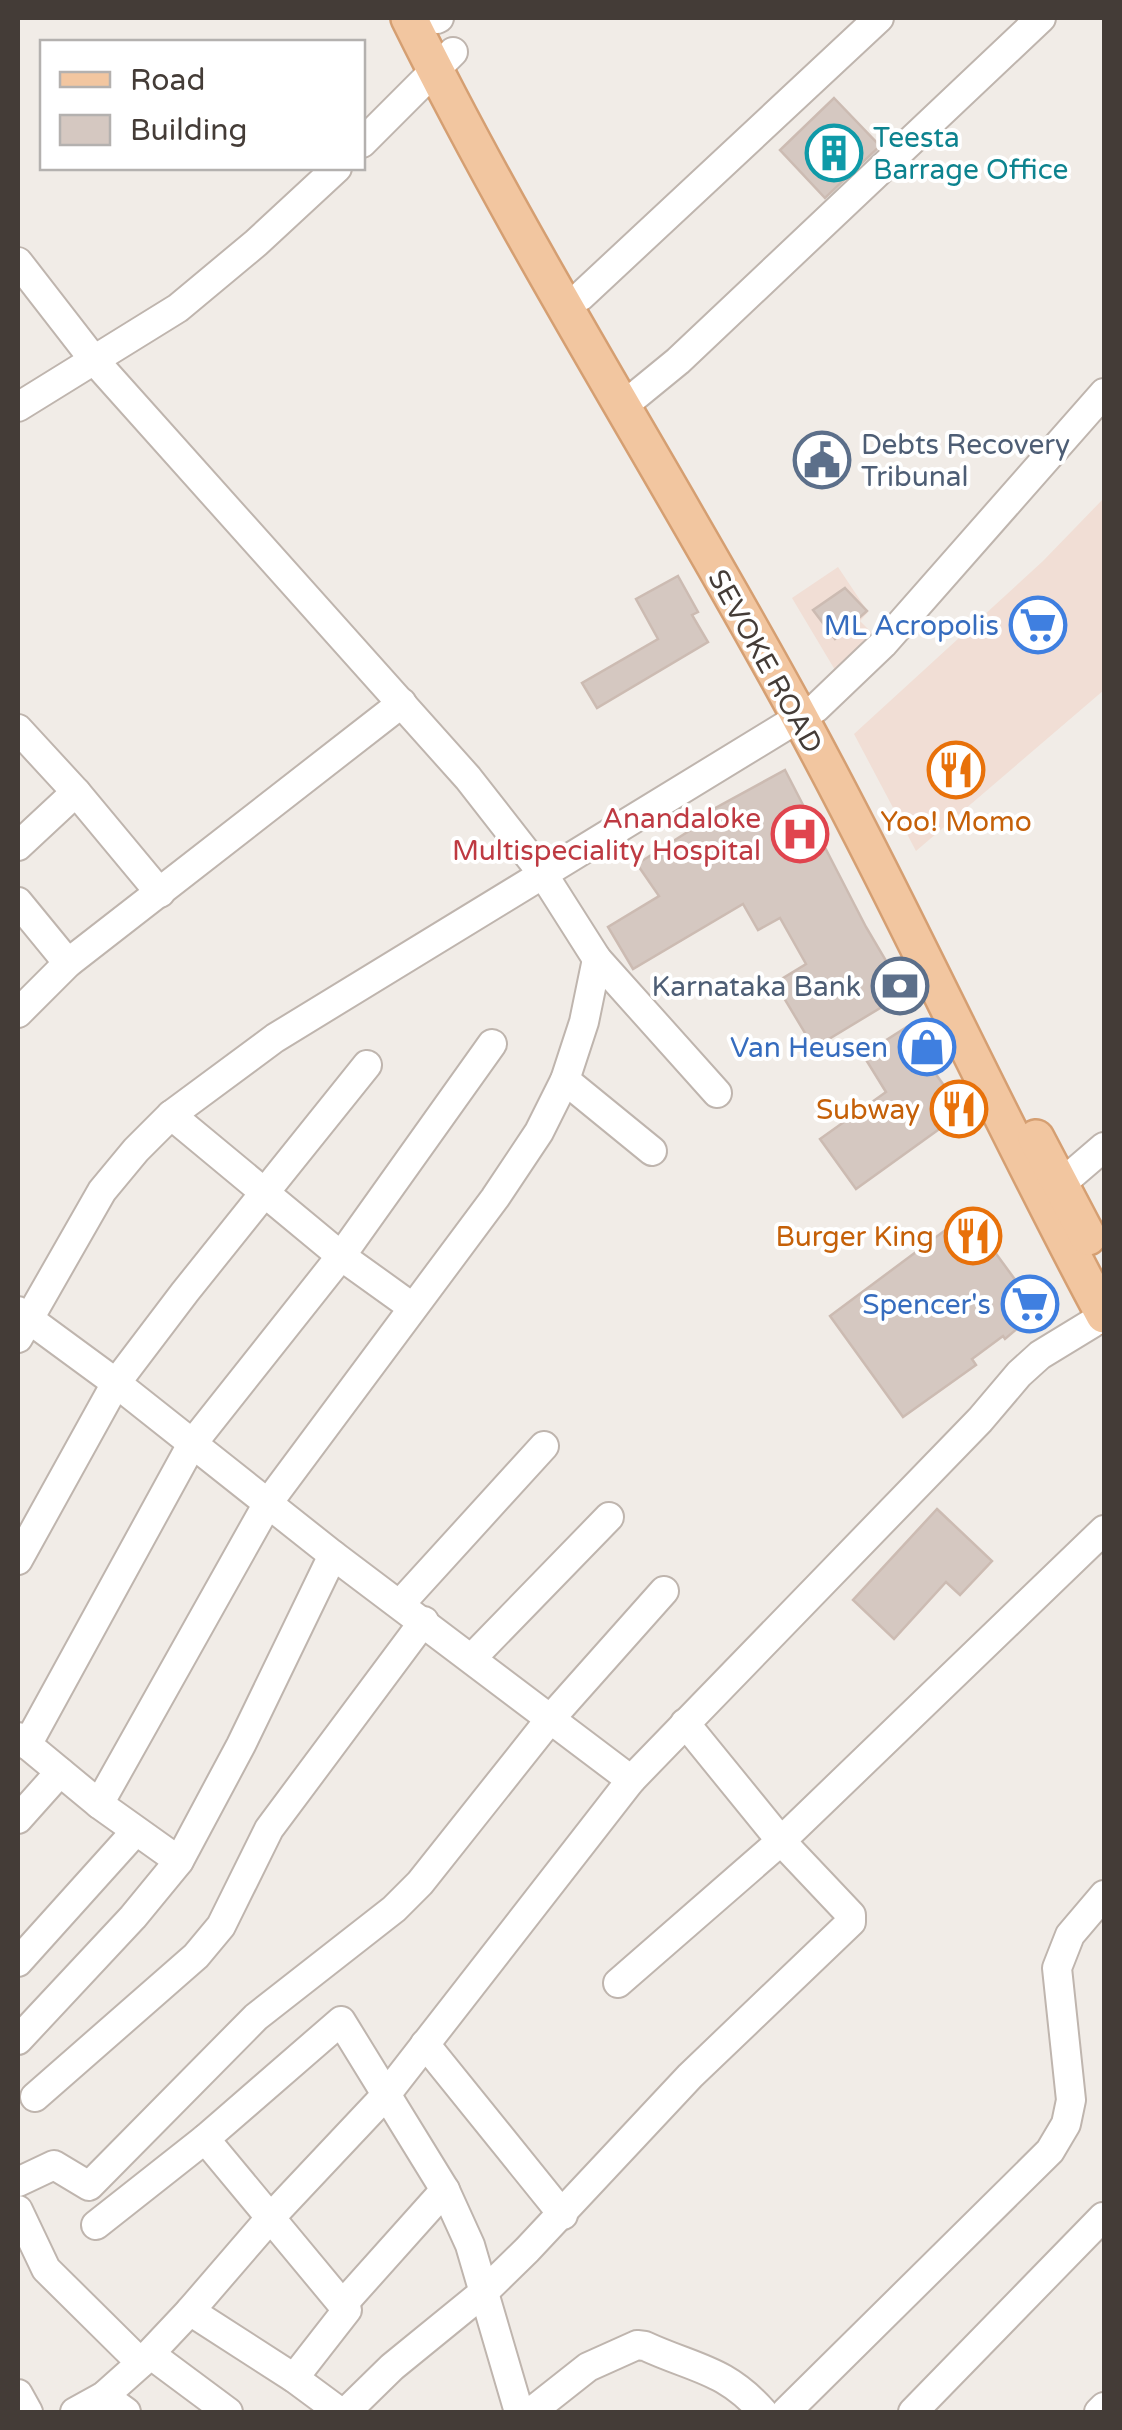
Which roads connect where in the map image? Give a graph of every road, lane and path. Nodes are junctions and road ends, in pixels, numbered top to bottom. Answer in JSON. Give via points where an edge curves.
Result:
{"nodes":[{"id":1,"x":430,"y":18,"type":"edge"},
{"id":2,"x":879,"y":18,"type":"edge"},
{"id":3,"x":1042,"y":18,"type":"edge"},
{"id":4,"x":444,"y":61,"type":"junction"},
{"id":5,"x":365,"y":140,"type":"edge"},
{"id":6,"x":335,"y":170,"type":"edge"},
{"id":7,"x":18,"y":262,"type":"edge"},
{"id":8,"x":581,"y":296,"type":"junction"},
{"id":9,"x":94,"y":360,"type":"junction"},
{"id":10,"x":634,"y":397,"type":"junction"},
{"id":11,"x":1101,"y":404,"type":"edge"},
{"id":12,"x":18,"y":407,"type":"edge"},
{"id":13,"x":402,"y":703,"type":"junction"},
{"id":14,"x":808,"y":713,"type":"junction"},
{"id":15,"x":18,"y":729,"type":"edge"},
{"id":16,"x":76,"y":792,"type":"junction"},
{"id":17,"x":18,"y":846,"type":"edge"},
{"id":18,"x":543,"y":874,"type":"junction"},
{"id":19,"x":160,"y":893,"type":"junction"},
{"id":20,"x":18,"y":902,"type":"edge"},
{"id":21,"x":597,"y":959,"type":"junction"},
{"id":22,"x":68,"y":963,"type":"junction"},
{"id":23,"x":18,"y":1014,"type":"edge"},
{"id":24,"x":492,"y":1044,"type":"dead end"},
{"id":25,"x":367,"y":1066,"type":"dead end"},
{"id":26,"x":565,"y":1080,"type":"junction"},
{"id":27,"x":716,"y":1093,"type":"dead end"},
{"id":28,"x":171,"y":1115,"type":"junction"},
{"id":29,"x":1104,"y":1146,"type":"edge"},
{"id":30,"x":652,"y":1151,"type":"dead end"},
{"id":31,"x":1051,"y":1190,"type":"junction"},
{"id":32,"x":264,"y":1193,"type":"junction"},
{"id":33,"x":341,"y":1256,"type":"junction"},
{"id":34,"x":1104,"y":1270,"type":"edge"},
{"id":35,"x":412,"y":1307,"type":"junction"},
{"id":36,"x":1104,"y":1315,"type":"edge"},
{"id":37,"x":21,"y":1322,"type":"edge"},
{"id":38,"x":116,"y":1383,"type":"junction"},
{"id":39,"x":192,"y":1444,"type":"junction"},
{"id":40,"x":544,"y":1446,"type":"dead end"},
{"id":41,"x":268,"y":1504,"type":"junction"},
{"id":42,"x":609,"y":1517,"type":"dead end"},
{"id":43,"x":1104,"y":1530,"type":"edge"},
{"id":44,"x":333,"y":1555,"type":"junction"},
{"id":45,"x":18,"y":1560,"type":"edge"},
{"id":46,"x":664,"y":1591,"type":"dead end"},
{"id":47,"x":401,"y":1603,"type":"junction"},
{"id":48,"x":424,"y":1621,"type":"junction"},
{"id":49,"x":472,"y":1658,"type":"junction"},
{"id":50,"x":551,"y":1718,"type":"junction"},
{"id":51,"x":685,"y":1722,"type":"junction"},
{"id":52,"x":22,"y":1741,"type":"edge"},
{"id":53,"x":60,"y":1772,"type":"junction"},
{"id":54,"x":632,"y":1780,"type":"junction"},
{"id":55,"x":99,"y":1804,"type":"junction"},
{"id":56,"x":18,"y":1819,"type":"edge"},
{"id":57,"x":136,"y":1832,"type":"junction"},
{"id":58,"x":781,"y":1841,"type":"junction"},
{"id":59,"x":179,"y":1861,"type":"junction"},
{"id":60,"x":1104,"y":1895,"type":"edge"},
{"id":61,"x":18,"y":1962,"type":"edge"},
{"id":62,"x":618,"y":1984,"type":"dead end"},
{"id":63,"x":18,"y":2040,"type":"edge"},
{"id":64,"x":425,"y":2044,"type":"junction"},
{"id":65,"x":385,"y":2096,"type":"junction"},
{"id":66,"x":35,"y":2097,"type":"dead end"},
{"id":67,"x":205,"y":2139,"type":"junction"},
{"id":68,"x":18,"y":2182,"type":"edge"},
{"id":69,"x":444,"y":2190,"type":"junction"},
{"id":70,"x":18,"y":2210,"type":"edge"},
{"id":71,"x":562,"y":2215,"type":"junction"},
{"id":72,"x":272,"y":2216,"type":"junction"},
{"id":73,"x":1104,"y":2219,"type":"edge"},
{"id":74,"x":96,"y":2225,"type":"dead end"},
{"id":75,"x":484,"y":2292,"type":"junction"},
{"id":76,"x":343,"y":2304,"type":"junction"},
{"id":77,"x":190,"y":2310,"type":"junction"},
{"id":78,"x":145,"y":2359,"type":"junction"},
{"id":79,"x":294,"y":2378,"type":"junction"},
{"id":80,"x":18,"y":2394,"type":"edge"},
{"id":81,"x":115,"y":2404,"type":"edge"},
{"id":82,"x":1104,"y":2407,"type":"edge"},
{"id":83,"x":28,"y":2412,"type":"edge"},
{"id":84,"x":75,"y":2412,"type":"edge"},
{"id":85,"x":228,"y":2412,"type":"edge"},
{"id":86,"x":343,"y":2412,"type":"edge"},
{"id":87,"x":520,"y":2412,"type":"edge"},
{"id":88,"x":532,"y":2412,"type":"edge"},
{"id":89,"x":764,"y":2412,"type":"edge"},
{"id":90,"x":786,"y":2412,"type":"edge"},
{"id":91,"x":913,"y":2412,"type":"edge"},
{"id":92,"x":1099,"y":2412,"type":"edge"}],
"edges":[{"from":1,"to":4,"type":"main road","name":"SEVOKE ROAD"},
{"from":2,"to":8,"type":"street"},
{"from":3,"to":10,"type":"street"},
{"from":4,"to":5,"type":"street"},
{"from":4,"to":8,"type":"main road","name":"SEVOKE ROAD"},
{"from":4,"to":14,"type":"main road","name":"SEVOKE ROAD","via":[[462,123]]},
{"from":6,"to":9,"type":"street","via":[[178,308]]},
{"from":7,"to":9,"type":"street"},
{"from":8,"to":10,"type":"main road","name":"SEVOKE ROAD"},
{"from":9,"to":12,"type":"street"},
{"from":9,"to":13,"type":"street"},
{"from":10,"to":14,"type":"main road","name":"SEVOKE ROAD"},
{"from":11,"to":14,"type":"street","via":[[884,644]]},
{"from":13,"to":18,"type":"street"},
{"from":13,"to":19,"type":"street"},
{"from":14,"to":18,"type":"street"},
{"from":14,"to":31,"type":"main road","name":"SEVOKE ROAD"},
{"from":15,"to":16,"type":"street"},
{"from":16,"to":17,"type":"street"},
{"from":16,"to":19,"type":"street"},
{"from":18,"to":21,"type":"street"},
{"from":18,"to":28,"type":"street","via":[[275,1038]]},
{"from":19,"to":22,"type":"street"},
{"from":20,"to":22,"type":"street"},
{"from":21,"to":26,"type":"street"},
{"from":21,"to":27,"type":"street"},
{"from":22,"to":23,"type":"street"},
{"from":24,"to":33,"type":"street"},
{"from":25,"to":32,"type":"street"},
{"from":26,"to":30,"type":"street"},
{"from":26,"to":35,"type":"street","via":[[495,1198]]},
{"from":28,"to":32,"type":"street"},
{"from":28,"to":37,"type":"street","via":[[102,1191]]},
{"from":29,"to":31,"type":"street"},
{"from":31,"to":34,"type":"main road","name":"SEVOKE ROAD"},
{"from":31,"to":36,"type":"main road","name":"SEVOKE ROAD"},
{"from":32,"to":33,"type":"street"},
{"from":32,"to":38,"type":"street"},
{"from":33,"to":35,"type":"street"},
{"from":33,"to":39,"type":"street"},
{"from":35,"to":41,"type":"street"},
{"from":36,"to":51,"type":"street","via":[[1019,1374]]},
{"from":37,"to":38,"type":"street"},
{"from":38,"to":39,"type":"street"},
{"from":38,"to":45,"type":"street"},
{"from":39,"to":41,"type":"street"},
{"from":39,"to":52,"type":"street"},
{"from":40,"to":47,"type":"street"},
{"from":41,"to":44,"type":"street"},
{"from":41,"to":55,"type":"street"},
{"from":42,"to":49,"type":"street"},
{"from":43,"to":58,"type":"street"},
{"from":44,"to":47,"type":"street"},
{"from":44,"to":59,"type":"street"},
{"from":46,"to":50,"type":"street"},
{"from":47,"to":48,"type":"street"},
{"from":48,"to":49,"type":"street"},
{"from":48,"to":66,"type":"street","via":[[269,1828],[221,1926],[196,1956]]},
{"from":49,"to":50,"type":"street"},
{"from":50,"to":54,"type":"street"},
{"from":50,"to":68,"type":"street","via":[[407,1896],[256,2017],[91,2184],[54,2164]]},
{"from":51,"to":54,"type":"street"},
{"from":51,"to":58,"type":"street"},
{"from":52,"to":53,"type":"street"},
{"from":53,"to":55,"type":"street"},
{"from":53,"to":56,"type":"street"},
{"from":54,"to":64,"type":"street"},
{"from":55,"to":57,"type":"street"},
{"from":57,"to":59,"type":"street"},
{"from":57,"to":61,"type":"street"},
{"from":58,"to":62,"type":"street"},
{"from":58,"to":71,"type":"street","via":[[852,1922],[690,2076]]},
{"from":59,"to":63,"type":"street"},
{"from":60,"to":90,"type":"street","via":[[1070,1934],[1057,1968],[1072,2100],[1050,2151]]},
{"from":64,"to":65,"type":"street"},
{"from":64,"to":71,"type":"street"},
{"from":65,"to":67,"type":"street","via":[[339,2021]]},
{"from":65,"to":69,"type":"street"},
{"from":65,"to":72,"type":"street"},
{"from":67,"to":72,"type":"street"},
{"from":67,"to":74,"type":"street"},
{"from":69,"to":75,"type":"street"},
{"from":69,"to":76,"type":"street"},
{"from":70,"to":78,"type":"street","via":[[52,2277]]},
{"from":71,"to":75,"type":"street"},
{"from":72,"to":76,"type":"street"},
{"from":72,"to":77,"type":"street"},
{"from":73,"to":91,"type":"street"},
{"from":75,"to":86,"type":"street"},
{"from":75,"to":87,"type":"street"},
{"from":76,"to":79,"type":"street","via":[[346,2314]]},
{"from":77,"to":78,"type":"street"},
{"from":77,"to":79,"type":"street"},
{"from":78,"to":81,"type":"street"},
{"from":78,"to":85,"type":"street"},
{"from":79,"to":86,"type":"street"},
{"from":80,"to":83,"type":"street"},
{"from":81,"to":84,"type":"street"},
{"from":82,"to":92,"type":"street"},
{"from":88,"to":89,"type":"street","via":[[588,2368],[637,2345],[725,2377]]}]}
